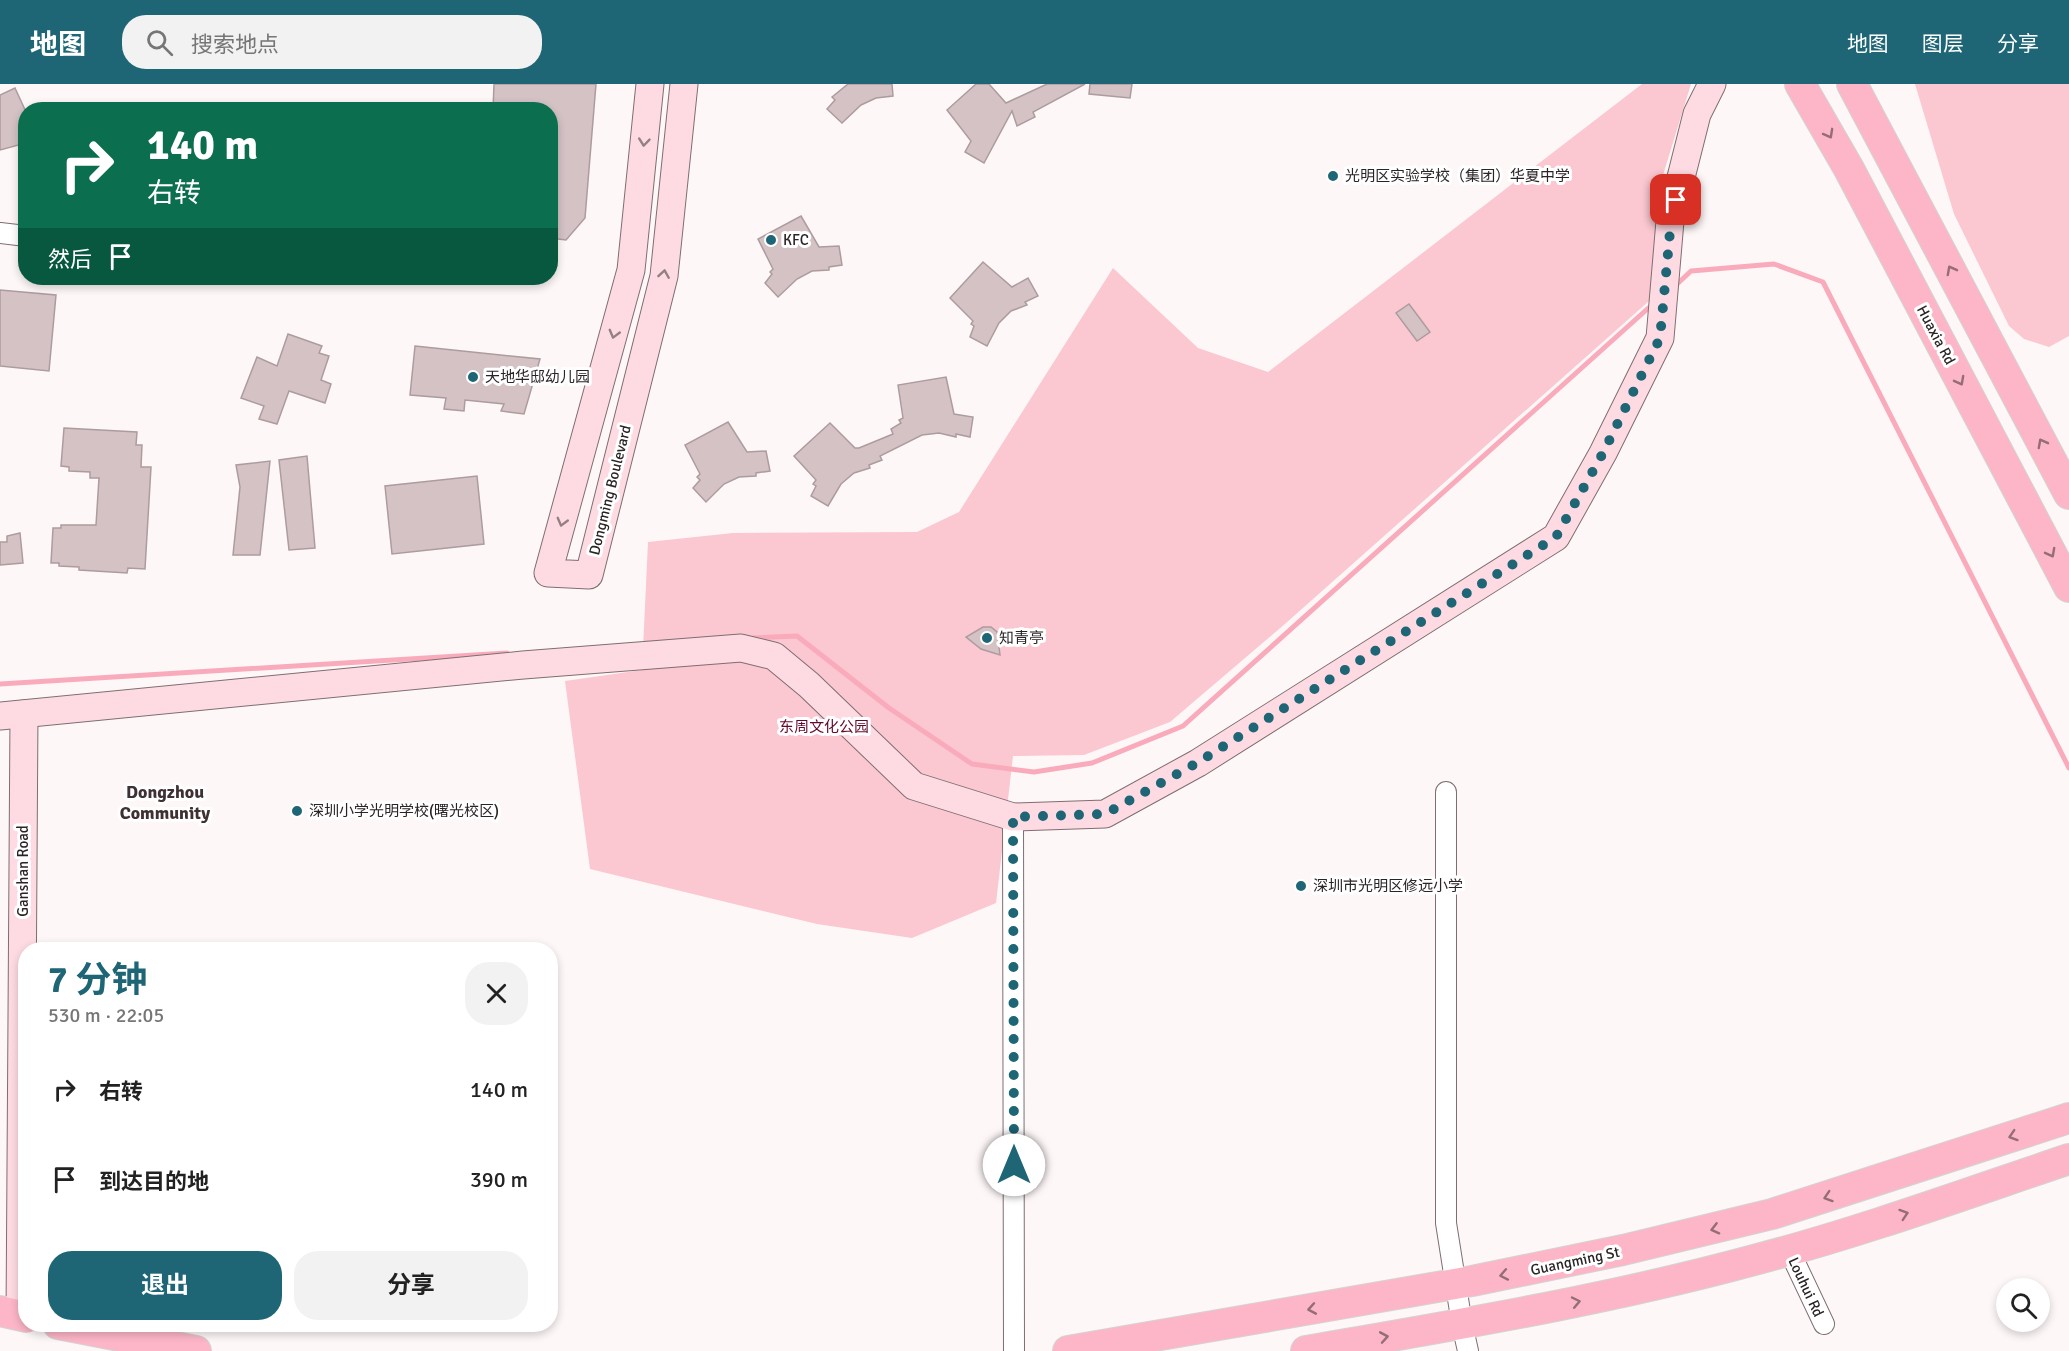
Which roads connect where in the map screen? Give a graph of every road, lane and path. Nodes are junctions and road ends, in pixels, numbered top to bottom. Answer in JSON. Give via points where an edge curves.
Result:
{"nodes":[{"id":1,"x":650,"y":84,"type":"edge"},
{"id":2,"x":684,"y":84,"type":"edge"},
{"id":3,"x":1712,"y":84,"type":"edge"},
{"id":4,"x":1800,"y":84,"type":"edge"},
{"id":5,"x":1852,"y":84,"type":"edge"},
{"id":6,"x":0,"y":233,"type":"edge"},
{"id":7,"x":18,"y":235,"type":"edge"},
{"id":8,"x":2069,"y":494,"type":"edge"},
{"id":9,"x":2069,"y":587,"type":"edge"},
{"id":10,"x":12,"y":715,"type":"edge"},
{"id":11,"x":1446,"y":792,"type":"dead end"},
{"id":12,"x":1013,"y":817,"type":"junction"},
{"id":13,"x":2069,"y":1118,"type":"edge"},
{"id":14,"x":2069,"y":1159,"type":"edge"},
{"id":15,"x":1789,"y":1250,"type":"junction"},
{"id":16,"x":1455,"y":1284,"type":"junction"},
{"id":17,"x":15,"y":1315,"type":"edge"},
{"id":18,"x":1824,"y":1324,"type":"dead end"},
{"id":19,"x":99,"y":1332,"type":"edge"},
{"id":20,"x":1465,"y":1338,"type":"edge"},
{"id":21,"x":196,"y":1351,"type":"edge"},
{"id":22,"x":1014,"y":1351,"type":"edge"},
{"id":23,"x":1068,"y":1351,"type":"edge"},
{"id":24,"x":1306,"y":1351,"type":"edge"}],
"edges":[{"from":1,"to":2,"type":"street","name":"Dongming Boulevard","one_way":true,"via":[[631,270],[548,573],[589,575],[664,276]]},
{"from":3,"to":12,"type":"street","via":[[1697,114],[1673,210],[1660,338],[1556,537],[1197,763],[1105,814]]},
{"from":4,"to":9,"type":"main road","name":"Huaxia Rd","one_way":true,"via":[[1849,169]]},
{"from":8,"to":5,"type":"main road","one_way":true},
{"from":6,"to":7,"type":"street"},
{"from":10,"to":12,"type":"street","via":[[523,665],[741,648],[774,656],[914,786]]},
{"from":10,"to":17,"type":"street","name":"Ganshan Road"},
{"from":11,"to":16,"type":"street","via":[[1446,1223]]},
{"from":12,"to":22,"type":"street"},
{"from":13,"to":16,"type":"main road","name":"Guangming St","one_way":true,"via":[[1772,1214],[1623,1251]]},
{"from":15,"to":14,"type":"main road","one_way":true},
{"from":15,"to":18,"type":"street","name":"Louhui Rd"},
{"from":20,"to":15,"type":"main road","one_way":true},
{"from":16,"to":20,"type":"street"},
{"from":16,"to":23,"type":"main road","name":"Guangming St","one_way":true},
{"from":19,"to":21,"type":"main road"},
{"from":24,"to":20,"type":"main road","one_way":true}]}
